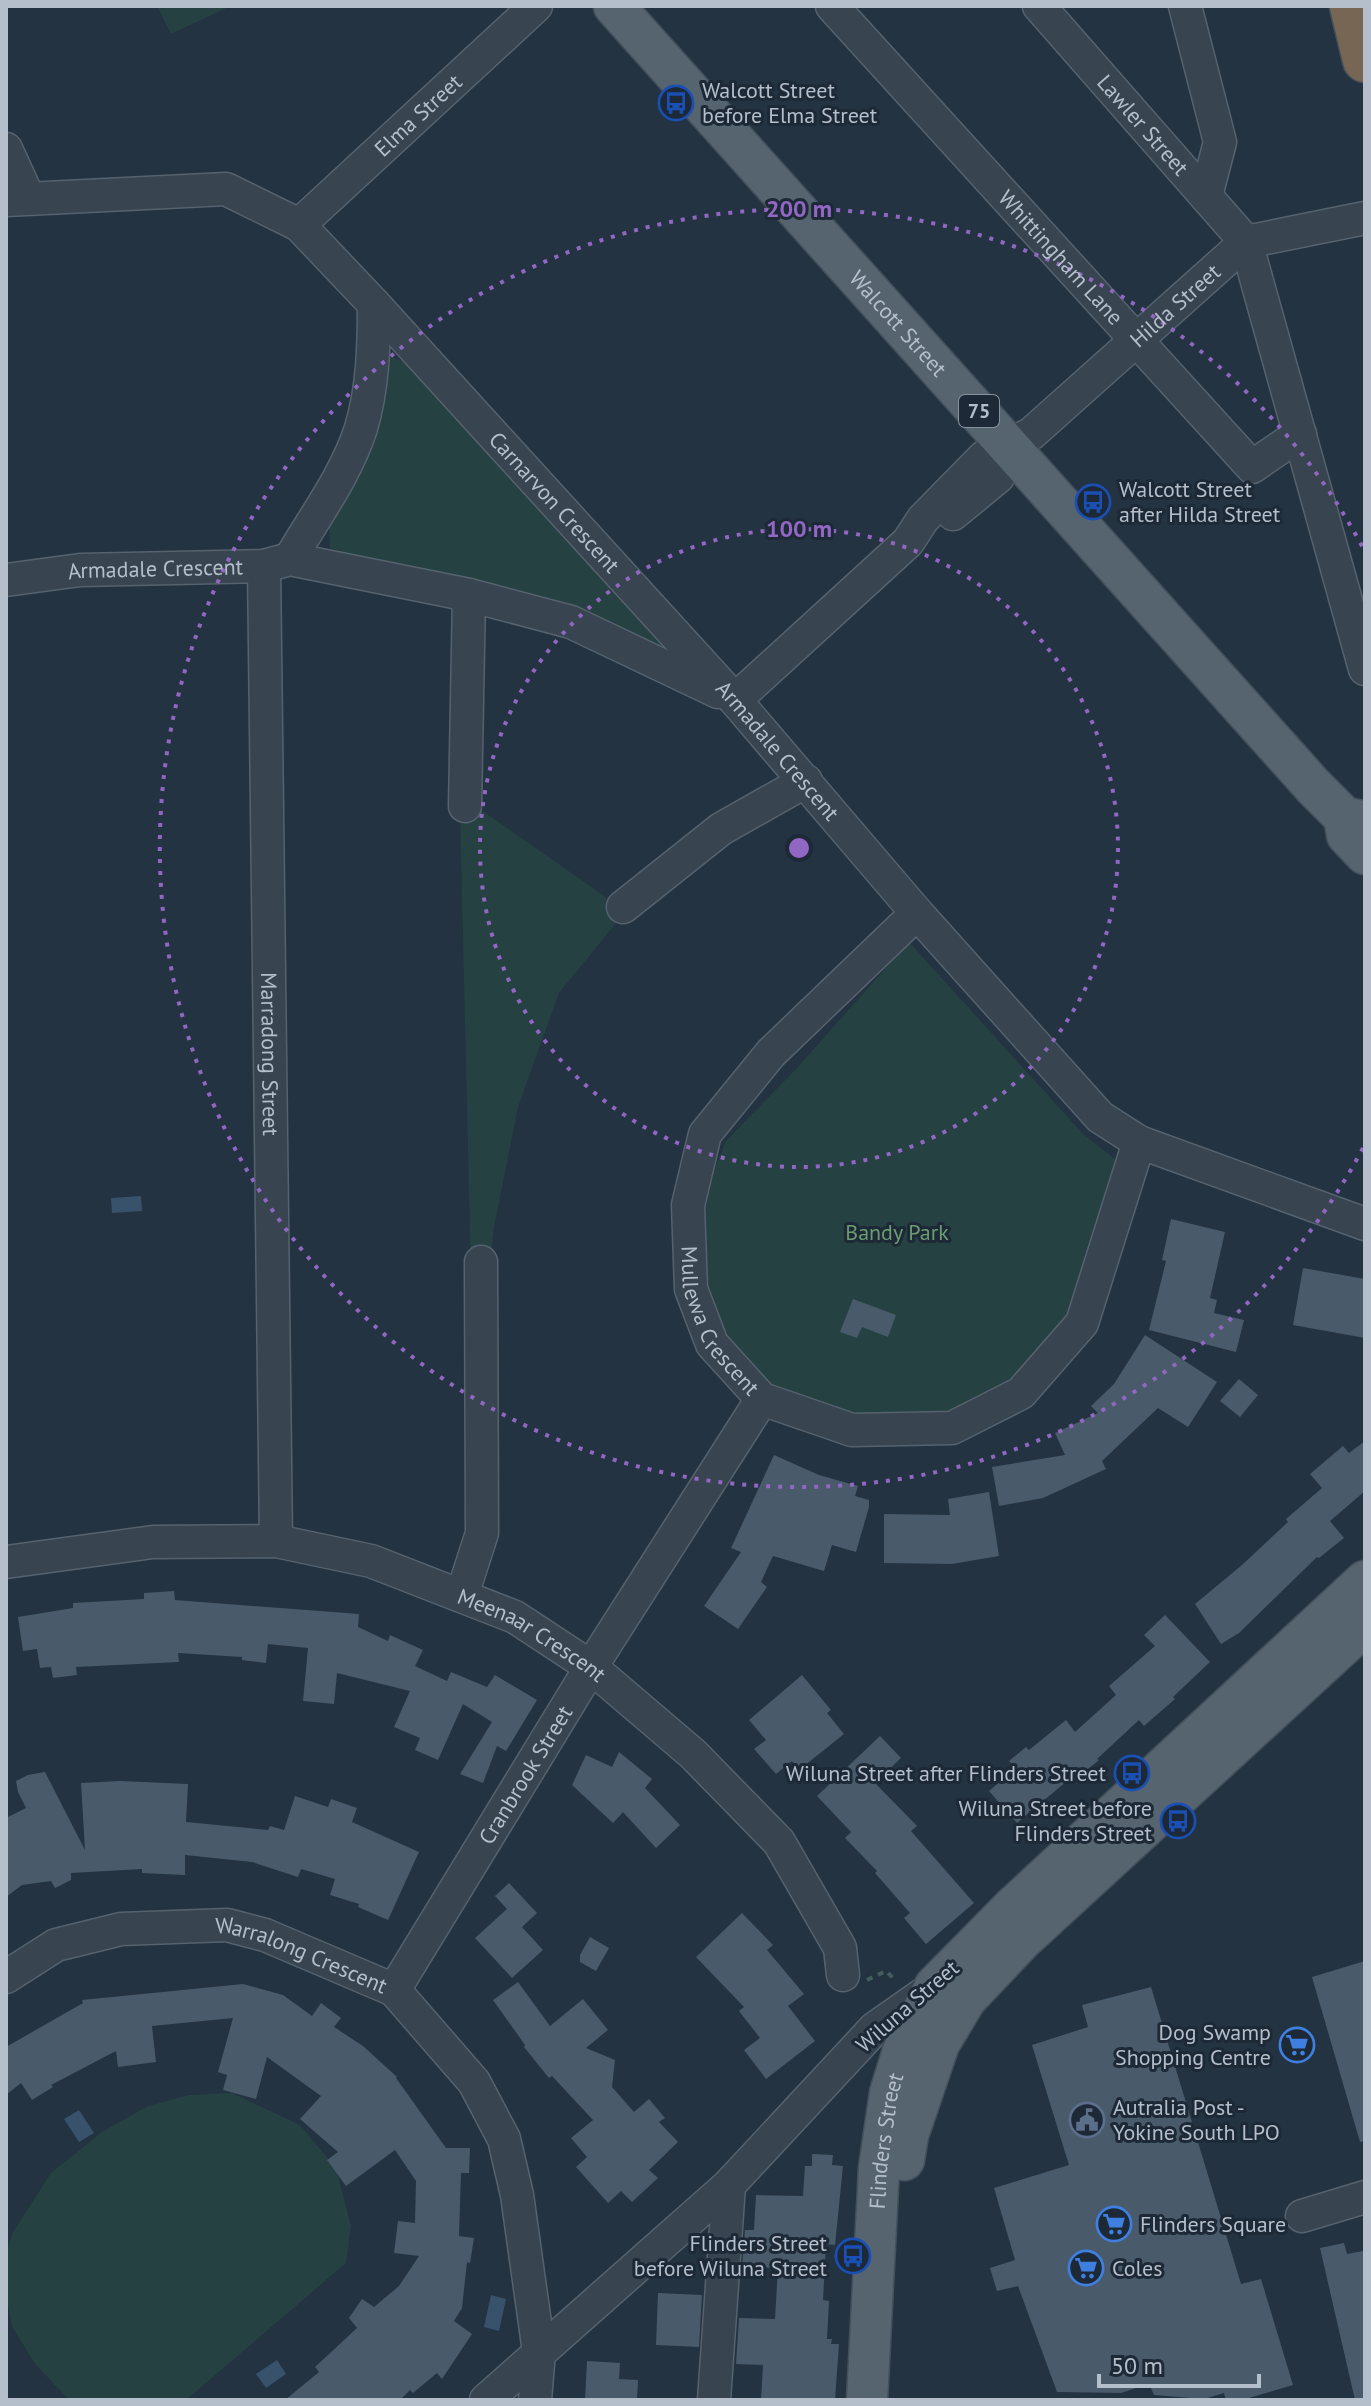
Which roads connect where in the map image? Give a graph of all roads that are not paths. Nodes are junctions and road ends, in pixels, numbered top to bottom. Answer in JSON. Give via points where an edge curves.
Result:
{"nodes":[{"id":1,"x":536,"y":6,"type":"edge"},
{"id":2,"x":614,"y":6,"type":"edge"},
{"id":3,"x":832,"y":6,"type":"edge"},
{"id":4,"x":1039,"y":6,"type":"edge"},
{"id":5,"x":1185,"y":6,"type":"edge"},
{"id":6,"x":1352,"y":6,"type":"edge"},
{"id":7,"x":1365,"y":60,"type":"edge"},
{"id":8,"x":6,"y":149,"type":"edge"},
{"id":9,"x":1206,"y":196,"type":"junction"},
{"id":10,"x":17,"y":198,"type":"edge"},
{"id":11,"x":1365,"y":218,"type":"edge"},
{"id":12,"x":299,"y":225,"type":"junction"},
{"id":13,"x":1246,"y":242,"type":"junction"},
{"id":14,"x":374,"y":304,"type":"junction"},
{"id":15,"x":1136,"y":341,"type":"junction"},
{"id":16,"x":1300,"y":434,"type":"junction"},
{"id":17,"x":1010,"y":445,"type":"junction"},
{"id":18,"x":277,"y":562,"type":"junction"},
{"id":19,"x":6,"y":580,"type":"edge"},
{"id":20,"x":469,"y":595,"type":"junction"},
{"id":21,"x":1365,"y":669,"type":"edge"},
{"id":22,"x":735,"y":700,"type":"junction"},
{"id":23,"x":806,"y":781,"type":"junction"},
{"id":24,"x":465,"y":806,"type":"dead end"},
{"id":25,"x":1354,"y":820,"type":"edge"},
{"id":26,"x":1365,"y":854,"type":"edge"},
{"id":27,"x":623,"y":907,"type":"dead end"},
{"id":28,"x":917,"y":913,"type":"junction"},
{"id":29,"x":1139,"y":1142,"type":"junction"},
{"id":30,"x":1365,"y":1224,"type":"edge"},
{"id":31,"x":481,"y":1262,"type":"dead end"},
{"id":32,"x":762,"y":1399,"type":"junction"},
{"id":33,"x":276,"y":1541,"type":"junction"},
{"id":34,"x":6,"y":1562,"type":"edge"},
{"id":35,"x":1365,"y":1581,"type":"edge"},
{"id":36,"x":462,"y":1595,"type":"junction"},
{"id":37,"x":1365,"y":1625,"type":"edge"},
{"id":38,"x":591,"y":1667,"type":"junction"},
{"id":39,"x":843,"y":1975,"type":"road end"},
{"id":40,"x":6,"y":1977,"type":"edge"},
{"id":41,"x":394,"y":1990,"type":"junction"},
{"id":42,"x":934,"y":1990,"type":"junction"},
{"id":43,"x":729,"y":2185,"type":"junction"},
{"id":44,"x":1365,"y":2197,"type":"edge"},
{"id":45,"x":1302,"y":2216,"type":"dead end"},
{"id":46,"x":539,"y":2352,"type":"junction"},
{"id":47,"x":486,"y":2400,"type":"edge"},
{"id":48,"x":535,"y":2400,"type":"edge"},
{"id":49,"x":714,"y":2400,"type":"edge"},
{"id":50,"x":867,"y":2400,"type":"edge"},
{"id":51,"x":891,"y":2400,"type":"edge"}],
"edges":[{"from":1,"to":12,"type":"street","name":"Elma Street"},
{"from":2,"to":17,"type":"main road","name":"Walcott Street","number":"75"},
{"from":3,"to":15,"type":"street","name":"Whittingham Lane"},
{"from":4,"to":9,"type":"street","name":"Lawler Street"},
{"from":5,"to":9,"type":"street","via":[[1220,142]]},
{"from":6,"to":7,"type":"highway"},
{"from":8,"to":10,"type":"street"},
{"from":9,"to":13,"type":"street","name":"Lawler Street"},
{"from":10,"to":12,"type":"street","name":"Carnarvon Crescent","via":[[226,189]]},
{"from":11,"to":13,"type":"street"},
{"from":12,"to":14,"type":"street","name":"Carnarvon Crescent"},
{"from":13,"to":15,"type":"street","name":"Hilda Street"},
{"from":13,"to":16,"type":"street"},
{"from":14,"to":18,"type":"street","via":[[374,346],[361,427],[333,489]]},
{"from":14,"to":22,"type":"street","name":"Carnarvon Crescent"},
{"from":15,"to":16,"type":"street","name":"Whittingham Lane","via":[[1252,467]]},
{"from":15,"to":17,"type":"street","name":"Hilda Street","via":[[1031,434]]},
{"from":16,"to":21,"type":"street"},
{"from":17,"to":22,"type":"street","via":[[998,477],[932,531],[908,542]]},
{"from":17,"to":25,"type":"main road","name":"Walcott Street","number":"75","via":[[1313,786]]},
{"from":18,"to":19,"type":"street","name":"Armadale Crescent","via":[[80,570]]},
{"from":18,"to":20,"type":"street","name":"Armadale Crescent"},
{"from":18,"to":33,"type":"street","name":"Marradong Street"},
{"from":20,"to":22,"type":"street","name":"Armadale Crescent","via":[[571,622]]},
{"from":20,"to":24,"type":"street"},
{"from":22,"to":23,"type":"street","name":"Armadale Crescent"},
{"from":23,"to":27,"type":"street","via":[[721,829]]},
{"from":23,"to":28,"type":"street","name":"Armadale Crescent"},
{"from":25,"to":26,"type":"main road","name":"Walcott Street","number":"75","via":[[1347,835]]},
{"from":28,"to":29,"type":"street","name":"Armadale Crescent","via":[[1100,1117]]},
{"from":28,"to":32,"type":"street","name":"Mullewa Crescent","via":[[771,1053],[705,1134],[688,1205],[691,1289],[712,1344]]},
{"from":29,"to":30,"type":"street","name":"Armadale Crescent"},
{"from":29,"to":32,"type":"street","name":"Mullewa Crescent","via":[[1082,1323],[1021,1393],[952,1428],[852,1430]]},
{"from":31,"to":36,"type":"street","via":[[482,1533]]},
{"from":32,"to":38,"type":"street","name":"Cranbrook Street"},
{"from":33,"to":34,"type":"street","name":"Meenaar Crescent","via":[[153,1542]]},
{"from":33,"to":36,"type":"street","name":"Meenaar Crescent","via":[[371,1561]]},
{"from":35,"to":42,"type":"main road","name":"Wiluna Street","via":[[1063,1860]]},
{"from":36,"to":38,"type":"street","name":"Meenaar Crescent","via":[[515,1617]]},
{"from":37,"to":42,"type":"main road","name":"Wiluna Street","via":[[1022,1940]]},
{"from":38,"to":39,"type":"street","name":"Meenaar Crescent","via":[[693,1754],[779,1842],[840,1948]]},
{"from":38,"to":41,"type":"street","name":"Cranbrook Street"},
{"from":40,"to":41,"type":"street","name":"Warralong Crescent","via":[[56,1945],[121,1929],[227,1925],[265,1935]]},
{"from":41,"to":46,"type":"street","name":"Warralong Crescent","via":[[474,2082],[504,2139]]},
{"from":42,"to":43,"type":"street","name":"Wiluna Street","via":[[875,2028]]},
{"from":42,"to":50,"type":"main road","name":"Flinders Street","via":[[904,2048],[890,2093],[879,2168]]},
{"from":42,"to":51,"type":"main road","name":"Flinders Street","via":[[939,2044],[908,2135],[902,2172]]},
{"from":43,"to":46,"type":"street","name":"Wiluna Street"},
{"from":43,"to":49,"type":"street"},
{"from":44,"to":45,"type":"street"},
{"from":46,"to":47,"type":"street","name":"Wiluna Street"},
{"from":46,"to":48,"type":"street","name":"Warralong Crescent"}]}
